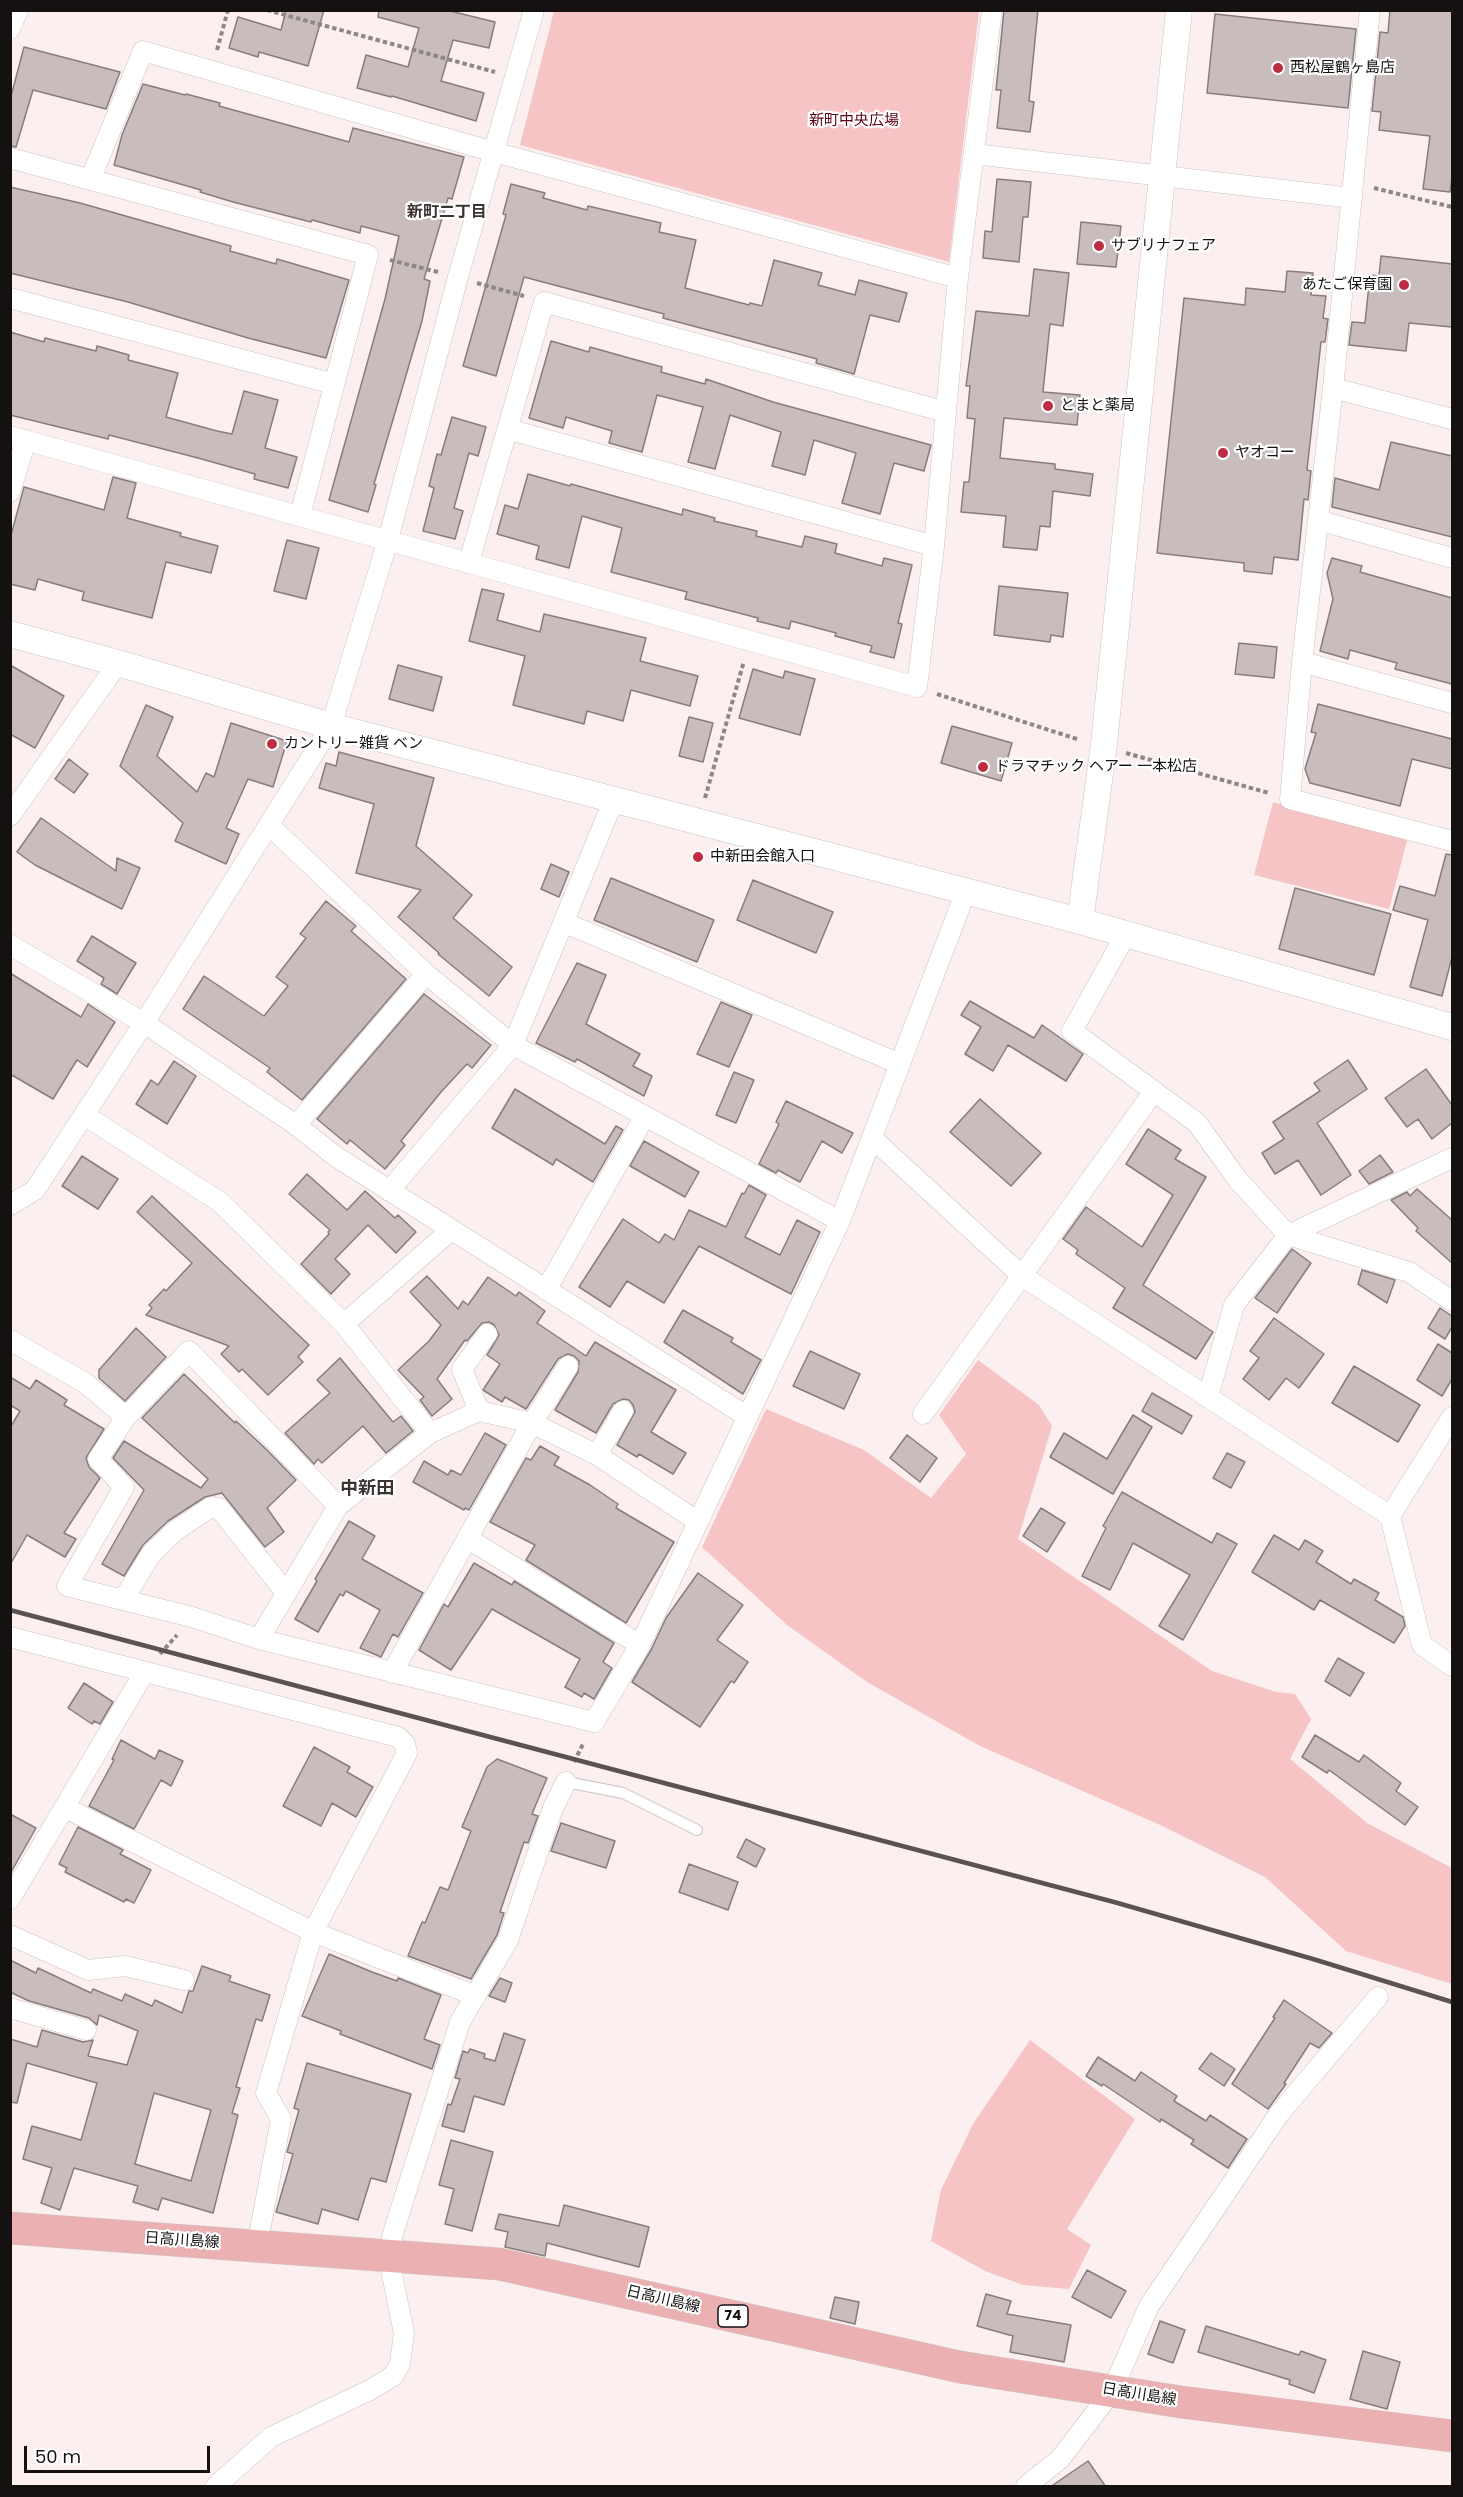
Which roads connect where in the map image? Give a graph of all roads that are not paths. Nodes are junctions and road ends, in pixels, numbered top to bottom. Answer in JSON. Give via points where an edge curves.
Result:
{"nodes":[{"id":1,"x":18,"y":10,"type":"edge"},
{"id":2,"x":534,"y":10,"type":"edge"},
{"id":3,"x":992,"y":10,"type":"edge"},
{"id":4,"x":1179,"y":10,"type":"edge"},
{"id":5,"x":1370,"y":10,"type":"edge"},
{"id":6,"x":10,"y":29,"type":"edge"},
{"id":7,"x":494,"y":153,"type":"junction"},
{"id":8,"x":975,"y":154,"type":"junction"},
{"id":9,"x":10,"y":158,"type":"edge"},
{"id":10,"x":1162,"y":177,"type":"junction"},
{"id":11,"x":91,"y":178,"type":"junction"},
{"id":12,"x":1353,"y":191,"type":"junction"},
{"id":13,"x":958,"y":278,"type":"junction"},
{"id":14,"x":10,"y":298,"type":"edge"},
{"id":15,"x":334,"y":384,"type":"junction"},
{"id":16,"x":1333,"y":388,"type":"junction"},
{"id":17,"x":946,"y":412,"type":"junction"},
{"id":18,"x":1452,"y":419,"type":"edge"},
{"id":19,"x":507,"y":429,"type":"junction"},
{"id":20,"x":18,"y":438,"type":"edge"},
{"id":21,"x":10,"y":492,"type":"edge"},
{"id":22,"x":300,"y":516,"type":"junction"},
{"id":23,"x":1318,"y":520,"type":"junction"},
{"id":24,"x":388,"y":540,"type":"junction"},
{"id":25,"x":934,"y":546,"type":"junction"},
{"id":26,"x":1452,"y":558,"type":"edge"},
{"id":27,"x":469,"y":562,"type":"junction"},
{"id":28,"x":10,"y":634,"type":"edge"},
{"id":29,"x":1302,"y":662,"type":"junction"},
{"id":30,"x":118,"y":663,"type":"junction"},
{"id":31,"x":1452,"y":702,"type":"edge"},
{"id":32,"x":331,"y":726,"type":"junction"},
{"id":33,"x":614,"y":799,"type":"junction"},
{"id":34,"x":10,"y":816,"type":"edge"},
{"id":35,"x":270,"y":826,"type":"junction"},
{"id":36,"x":1452,"y":841,"type":"edge"},
{"id":37,"x":966,"y":891,"type":"junction"},
{"id":38,"x":1080,"y":921,"type":"junction"},
{"id":39,"x":563,"y":922,"type":"junction"},
{"id":40,"x":1126,"y":934,"type":"junction"},
{"id":41,"x":10,"y":945,"type":"edge"},
{"id":42,"x":426,"y":974,"type":"junction"},
{"id":43,"x":144,"y":1023,"type":"junction"},
{"id":44,"x":1452,"y":1027,"type":"edge"},
{"id":45,"x":513,"y":1045,"type":"junction"},
{"id":46,"x":900,"y":1064,"type":"junction"},
{"id":47,"x":1154,"y":1091,"type":"junction"},
{"id":48,"x":84,"y":1115,"type":"junction"},
{"id":49,"x":645,"y":1116,"type":"junction"},
{"id":50,"x":296,"y":1125,"type":"junction"},
{"id":51,"x":872,"y":1138,"type":"junction"},
{"id":52,"x":1452,"y":1158,"type":"edge"},
{"id":53,"x":389,"y":1191,"type":"junction"},
{"id":54,"x":10,"y":1205,"type":"edge"},
{"id":55,"x":840,"y":1221,"type":"junction"},
{"id":56,"x":452,"y":1230,"type":"junction"},
{"id":57,"x":1288,"y":1235,"type":"junction"},
{"id":58,"x":1022,"y":1276,"type":"junction"},
{"id":59,"x":546,"y":1290,"type":"junction"},
{"id":60,"x":1452,"y":1301,"type":"edge"},
{"id":61,"x":344,"y":1324,"type":"junction"},
{"id":62,"x":488,"y":1334,"type":"dead end"},
{"id":63,"x":10,"y":1340,"type":"edge"},
{"id":64,"x":568,"y":1366,"type":"dead end"},
{"id":65,"x":1208,"y":1397,"type":"junction"},
{"id":66,"x":479,"y":1411,"type":"junction"},
{"id":67,"x":623,"y":1411,"type":"dead end"},
{"id":68,"x":923,"y":1414,"type":"dead end"},
{"id":69,"x":126,"y":1417,"type":"junction"},
{"id":70,"x":748,"y":1417,"type":"junction"},
{"id":71,"x":1452,"y":1417,"type":"edge"},
{"id":72,"x":532,"y":1423,"type":"junction"},
{"id":73,"x":430,"y":1433,"type":"junction"},
{"id":74,"x":1445,"y":1445,"type":"edge"},
{"id":75,"x":597,"y":1455,"type":"junction"},
{"id":76,"x":338,"y":1506,"type":"junction"},
{"id":77,"x":1390,"y":1516,"type":"junction"},
{"id":78,"x":697,"y":1521,"type":"junction"},
{"id":79,"x":467,"y":1538,"type":"junction"},
{"id":80,"x":286,"y":1593,"type":"junction"},
{"id":81,"x":123,"y":1600,"type":"junction"},
{"id":82,"x":10,"y":1637,"type":"edge"},
{"id":83,"x":258,"y":1638,"type":"junction"},
{"id":84,"x":640,"y":1645,"type":"junction"},
{"id":85,"x":1452,"y":1666,"type":"edge"},
{"id":86,"x":392,"y":1672,"type":"junction"},
{"id":87,"x":144,"y":1673,"type":"junction"},
{"id":88,"x":566,"y":1782,"type":"joint"},
{"id":89,"x":66,"y":1808,"type":"junction"},
{"id":90,"x":697,"y":1830,"type":"dead end"},
{"id":91,"x":10,"y":1899,"type":"edge"},
{"id":92,"x":313,"y":1932,"type":"junction"},
{"id":93,"x":10,"y":1935,"type":"edge"},
{"id":94,"x":184,"y":1980,"type":"dead end"},
{"id":95,"x":476,"y":1996,"type":"junction"},
{"id":96,"x":1378,"y":1997,"type":"dead end"},
{"id":97,"x":10,"y":2008,"type":"edge"},
{"id":98,"x":86,"y":2030,"type":"dead end"},
{"id":99,"x":10,"y":2228,"type":"edge"},
{"id":100,"x":257,"y":2246,"type":"junction"},
{"id":101,"x":388,"y":2255,"type":"junction"},
{"id":102,"x":1112,"y":2391,"type":"junction"},
{"id":103,"x":1452,"y":2436,"type":"edge"},
{"id":104,"x":216,"y":2487,"type":"edge"},
{"id":105,"x":1026,"y":2487,"type":"edge"}],
"edges":[{"from":1,"to":6,"type":"street"},
{"from":2,"to":7,"type":"street"},
{"from":3,"to":8,"type":"street"},
{"from":4,"to":10,"type":"street"},
{"from":5,"to":12,"type":"street"},
{"from":7,"to":11,"type":"street","via":[[143,51]]},
{"from":7,"to":13,"type":"street"},
{"from":7,"to":24,"type":"street"},
{"from":8,"to":10,"type":"street"},
{"from":8,"to":13,"type":"street"},
{"from":9,"to":11,"type":"street"},
{"from":10,"to":12,"type":"street"},
{"from":10,"to":38,"type":"street","via":[[1104,744]]},
{"from":11,"to":15,"type":"street","via":[[368,255]]},
{"from":12,"to":16,"type":"street"},
{"from":13,"to":17,"type":"street"},
{"from":14,"to":15,"type":"street"},
{"from":15,"to":22,"type":"street"},
{"from":16,"to":18,"type":"street"},
{"from":16,"to":23,"type":"street"},
{"from":17,"to":19,"type":"street","via":[[544,302]]},
{"from":17,"to":25,"type":"street"},
{"from":19,"to":25,"type":"street"},
{"from":19,"to":27,"type":"street"},
{"from":20,"to":21,"type":"street"},
{"from":20,"to":22,"type":"street"},
{"from":22,"to":24,"type":"street"},
{"from":23,"to":26,"type":"street"},
{"from":23,"to":29,"type":"street"},
{"from":24,"to":27,"type":"street"},
{"from":24,"to":32,"type":"street"},
{"from":25,"to":27,"type":"street","via":[[917,687]]},
{"from":28,"to":30,"type":"street"},
{"from":29,"to":31,"type":"street"},
{"from":29,"to":36,"type":"street","via":[[1290,799]]},
{"from":30,"to":32,"type":"street"},
{"from":30,"to":34,"type":"street"},
{"from":32,"to":33,"type":"street"},
{"from":32,"to":35,"type":"street"},
{"from":33,"to":37,"type":"street"},
{"from":33,"to":39,"type":"street"},
{"from":35,"to":42,"type":"street"},
{"from":35,"to":43,"type":"street"},
{"from":37,"to":38,"type":"street"},
{"from":37,"to":46,"type":"street"},
{"from":38,"to":40,"type":"street"},
{"from":39,"to":45,"type":"street"},
{"from":39,"to":46,"type":"street"},
{"from":40,"to":44,"type":"street"},
{"from":40,"to":47,"type":"street","via":[[1072,1031]]},
{"from":41,"to":43,"type":"street"},
{"from":42,"to":45,"type":"street"},
{"from":42,"to":50,"type":"street"},
{"from":43,"to":48,"type":"street"},
{"from":43,"to":50,"type":"street"},
{"from":45,"to":49,"type":"street"},
{"from":45,"to":53,"type":"street"},
{"from":46,"to":51,"type":"street"},
{"from":47,"to":57,"type":"street","via":[[1197,1123],[1238,1180]]},
{"from":47,"to":58,"type":"street"},
{"from":48,"to":54,"type":"street","via":[[34,1190]]},
{"from":48,"to":61,"type":"street","via":[[220,1202]]},
{"from":49,"to":55,"type":"street"},
{"from":49,"to":59,"type":"street"},
{"from":50,"to":53,"type":"street"},
{"from":51,"to":55,"type":"street"},
{"from":51,"to":58,"type":"street"},
{"from":52,"to":57,"type":"street"},
{"from":53,"to":56,"type":"street"},
{"from":55,"to":70,"type":"street"},
{"from":56,"to":59,"type":"street"},
{"from":56,"to":61,"type":"street"},
{"from":57,"to":60,"type":"street","via":[[1408,1272]]},
{"from":57,"to":65,"type":"street","via":[[1234,1305]]},
{"from":58,"to":65,"type":"street"},
{"from":58,"to":68,"type":"street"},
{"from":59,"to":70,"type":"street"},
{"from":61,"to":73,"type":"street"},
{"from":62,"to":66,"type":"street","via":[[462,1368]]},
{"from":63,"to":69,"type":"street","via":[[86,1383]]},
{"from":64,"to":72,"type":"street"},
{"from":65,"to":77,"type":"street"},
{"from":66,"to":72,"type":"street"},
{"from":66,"to":73,"type":"street"},
{"from":67,"to":75,"type":"street"},
{"from":69,"to":76,"type":"street","via":[[189,1352]]},
{"from":69,"to":81,"type":"street","via":[[98,1459],[124,1487],[67,1586]]},
{"from":70,"to":78,"type":"street"},
{"from":71,"to":74,"type":"street"},
{"from":72,"to":75,"type":"street"},
{"from":72,"to":79,"type":"street"},
{"from":73,"to":76,"type":"street"},
{"from":74,"to":77,"type":"street"},
{"from":75,"to":78,"type":"street"},
{"from":76,"to":80,"type":"street"},
{"from":77,"to":85,"type":"street","via":[[1422,1645]]},
{"from":78,"to":84,"type":"street"},
{"from":79,"to":84,"type":"street"},
{"from":79,"to":86,"type":"street"},
{"from":80,"to":81,"type":"street","via":[[219,1508],[211,1507],[175,1531],[151,1554]]},
{"from":80,"to":83,"type":"street"},
{"from":81,"to":83,"type":"street"},
{"from":82,"to":87,"type":"street"},
{"from":83,"to":86,"type":"street"},
{"from":84,"to":86,"type":"street","via":[[594,1722]]},
{"from":87,"to":89,"type":"street"},
{"from":87,"to":92,"type":"street","via":[[398,1737],[405,1744],[406,1753]]},
{"from":88,"to":90,"type":"lane","via":[[623,1793]]},
{"from":88,"to":95,"type":"street","via":[[553,1808],[508,1940]]},
{"from":89,"to":91,"type":"street"},
{"from":89,"to":92,"type":"street"},
{"from":92,"to":95,"type":"street"},
{"from":92,"to":100,"type":"street","via":[[266,2093],[281,2119]]},
{"from":93,"to":94,"type":"street","via":[[88,1970],[125,1966]]},
{"from":95,"to":101,"type":"street","via":[[460,2022]]},
{"from":96,"to":102,"type":"street","via":[[1279,2114],[1149,2306]]},
{"from":97,"to":98,"type":"street"},
{"from":99,"to":100,"type":"main road","name":"日高川島線","number":"74"},
{"from":100,"to":101,"type":"main road","name":"日高川島線","number":"74"},
{"from":101,"to":102,"type":"main road","name":"日高川島線","number":"74","via":[[499,2264],[960,2367]]},
{"from":101,"to":104,"type":"street","via":[[404,2333],[400,2364],[393,2376],[271,2437]]},
{"from":102,"to":103,"type":"main road","name":"日高川島線","number":"74"},
{"from":102,"to":105,"type":"street","via":[[1060,2459]]}]}
